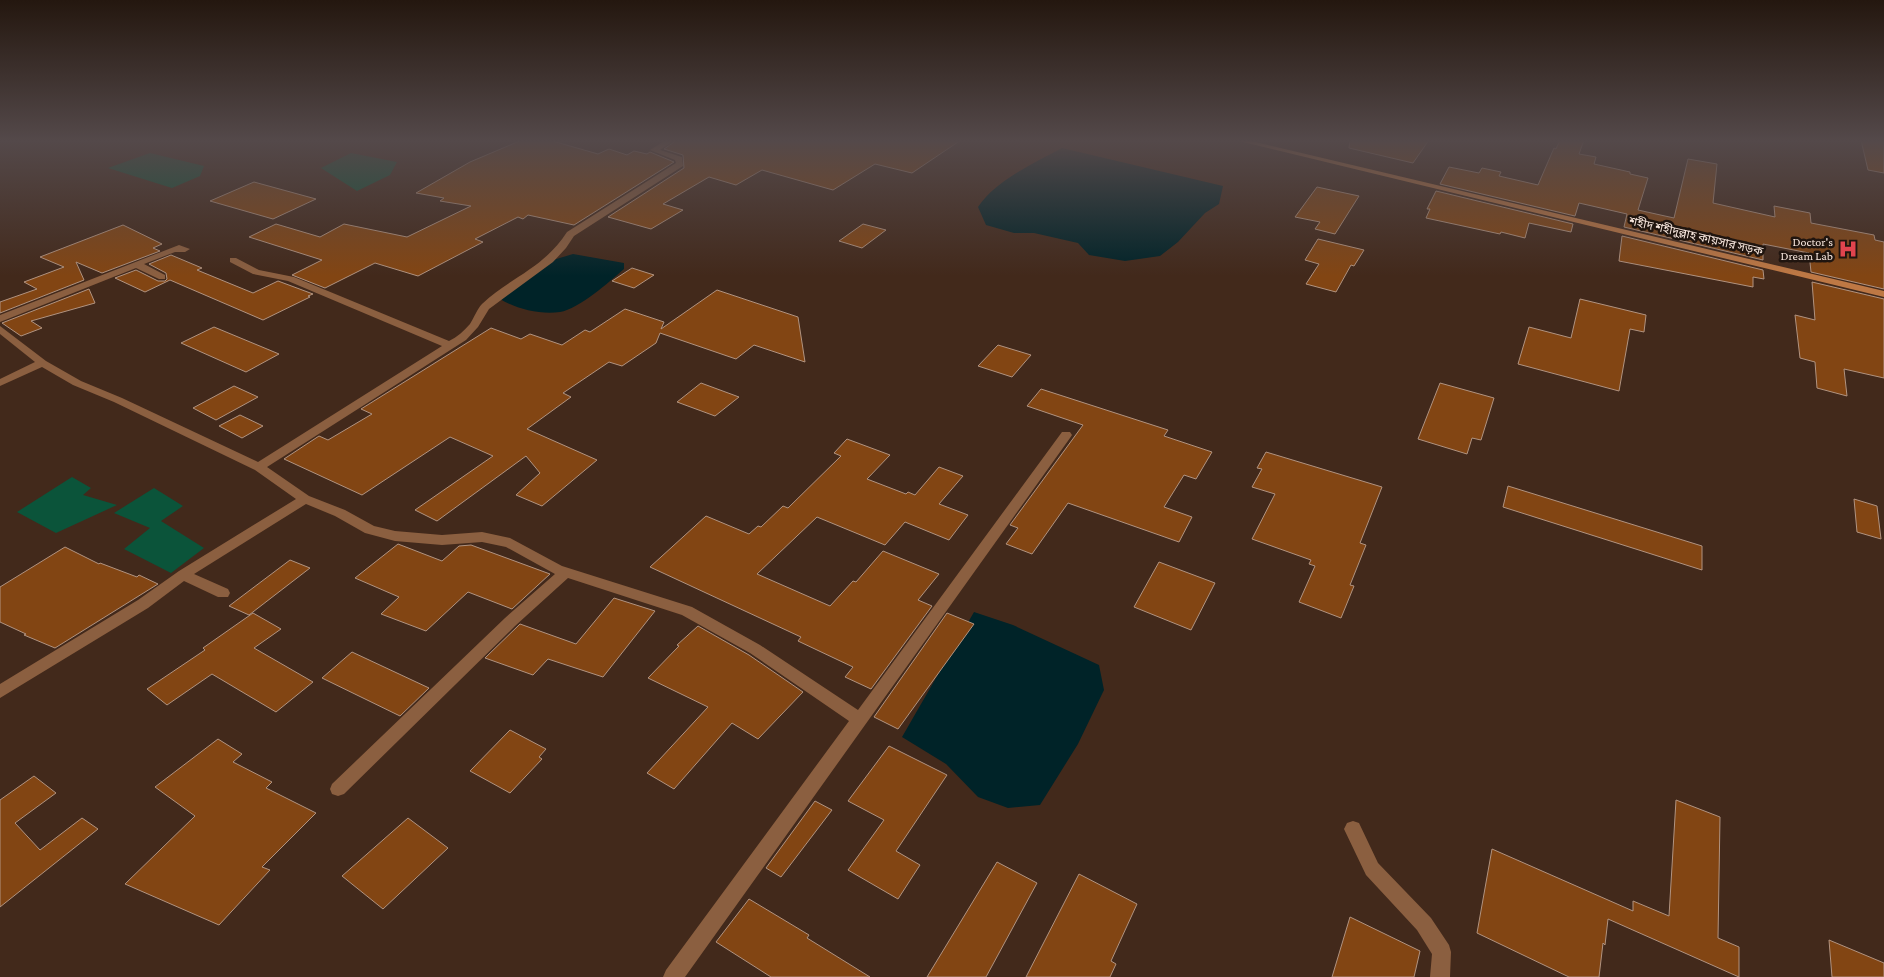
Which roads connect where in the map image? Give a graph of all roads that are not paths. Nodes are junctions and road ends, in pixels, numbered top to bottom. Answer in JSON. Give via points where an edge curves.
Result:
{"nodes":[{"id":1,"x":646,"y":186,"type":"edge"},
{"id":2,"x":1430,"y":186,"type":"edge"},
{"id":3,"x":1454,"y":186,"type":"edge"},
{"id":4,"x":185,"y":249,"type":"dead end"},
{"id":5,"x":233,"y":260,"type":"dead end"},
{"id":6,"x":136,"y":264,"type":"junction"},
{"id":7,"x":162,"y":277,"type":"dead end"},
{"id":8,"x":1884,"y":287,"type":"edge"},
{"id":9,"x":1884,"y":294,"type":"edge"},
{"id":10,"x":0,"y":319,"type":"edge"},
{"id":11,"x":0,"y":329,"type":"edge"},
{"id":12,"x":449,"y":345,"type":"junction"},
{"id":13,"x":42,"y":363,"type":"junction"},
{"id":14,"x":0,"y":383,"type":"edge"},
{"id":15,"x":1066,"y":435,"type":"dead end"},
{"id":16,"x":259,"y":467,"type":"junction"},
{"id":17,"x":305,"y":499,"type":"junction"},
{"id":18,"x":566,"y":572,"type":"junction"},
{"id":19,"x":184,"y":574,"type":"junction"},
{"id":20,"x":223,"y":594,"type":"dead end"},
{"id":21,"x":0,"y":692,"type":"edge"},
{"id":22,"x":860,"y":720,"type":"junction"},
{"id":23,"x":338,"y":790,"type":"dead end"},
{"id":24,"x":1353,"y":829,"type":"dead end"},
{"id":25,"x":673,"y":977,"type":"edge"},
{"id":26,"x":1440,"y":977,"type":"edge"}],
"edges":[{"from":1,"to":12,"type":"street","via":[[570,234],[550,260],[485,307],[462,338]]},
{"from":2,"to":9,"type":"main road","name":"শহীদ শহীদুল্লাহ কায়সার সড়ক"},
{"from":3,"to":8,"type":"main road","name":"শহীদ শহীদুল্লাহ কায়সার সড়ক"},
{"from":4,"to":6,"type":"street","via":[[172,250]]},
{"from":5,"to":12,"type":"street","via":[[256,272],[291,279]]},
{"from":6,"to":7,"type":"street"},
{"from":6,"to":10,"type":"street"},
{"from":11,"to":13,"type":"street"},
{"from":12,"to":16,"type":"street"},
{"from":13,"to":14,"type":"street"},
{"from":13,"to":16,"type":"street","via":[[77,383]]},
{"from":15,"to":22,"type":"street"},
{"from":16,"to":17,"type":"street"},
{"from":17,"to":18,"type":"street","via":[[370,530],[395,536],[442,540],[482,536],[510,544]]},
{"from":17,"to":19,"type":"street"},
{"from":18,"to":22,"type":"street","via":[[687,611],[755,650]]},
{"from":18,"to":23,"type":"street","via":[[510,622]]},
{"from":19,"to":20,"type":"street"},
{"from":19,"to":21,"type":"street","via":[[143,604]]},
{"from":22,"to":25,"type":"street"},
{"from":24,"to":26,"type":"street","via":[[1372,869],[1424,924],[1442,952]]}]}
